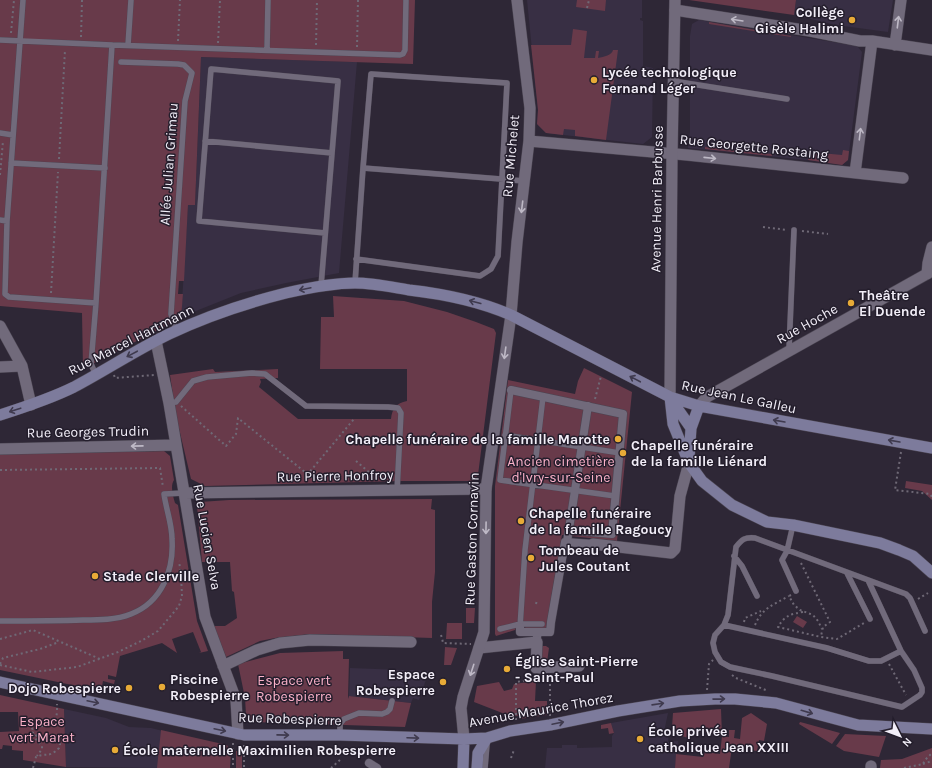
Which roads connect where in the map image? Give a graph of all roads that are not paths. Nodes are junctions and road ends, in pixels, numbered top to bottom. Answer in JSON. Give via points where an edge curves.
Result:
{"nodes":[{"id":1,"x":22,"y":0,"type":"edge"},
{"id":2,"x":130,"y":0,"type":"edge"},
{"id":3,"x":268,"y":0,"type":"edge"},
{"id":4,"x":406,"y":0,"type":"edge"},
{"id":5,"x":518,"y":0,"type":"edge"},
{"id":6,"x":901,"y":0,"type":"edge"},
{"id":7,"x":675,"y":5,"type":"edge"},
{"id":8,"x":0,"y":40,"type":"edge"},
{"id":9,"x":19,"y":40,"type":"junction"},
{"id":10,"x":872,"y":41,"type":"junction"},
{"id":11,"x":112,"y":45,"type":"junction"},
{"id":12,"x":128,"y":45,"type":"junction"},
{"id":13,"x":895,"y":45,"type":"junction"},
{"id":14,"x":267,"y":50,"type":"junction"},
{"id":15,"x":932,"y":50,"type":"edge"},
{"id":16,"x":121,"y":62,"type":"dead end"},
{"id":17,"x":673,"y":81,"type":"junction"},
{"id":18,"x":787,"y":99,"type":"dead end"},
{"id":19,"x":2,"y":133,"type":"edge"},
{"id":20,"x":13,"y":134,"type":"junction"},
{"id":21,"x":205,"y":141,"type":"junction"},
{"id":22,"x":529,"y":141,"type":"junction"},
{"id":23,"x":332,"y":153,"type":"junction"},
{"id":24,"x":672,"y":154,"type":"junction"},
{"id":25,"x":11,"y":163,"type":"junction"},
{"id":26,"x":105,"y":168,"type":"junction"},
{"id":27,"x":363,"y":168,"type":"junction"},
{"id":28,"x":855,"y":173,"type":"junction"},
{"id":29,"x":903,"y":178,"type":"dead end"},
{"id":30,"x":501,"y":179,"type":"junction"},
{"id":31,"x":525,"y":181,"type":"junction"},
{"id":32,"x":0,"y":220,"type":"edge"},
{"id":33,"x":8,"y":221,"type":"junction"},
{"id":34,"x":794,"y":230,"type":"dead end"},
{"id":35,"x":325,"y":233,"type":"junction"},
{"id":36,"x":932,"y":247,"type":"edge"},
{"id":37,"x":356,"y":259,"type":"junction"},
{"id":38,"x":930,"y":273,"type":"edge"},
{"id":39,"x":355,"y":283,"type":"junction"},
{"id":40,"x":321,"y":286,"type":"junction"},
{"id":41,"x":96,"y":303,"type":"junction"},
{"id":42,"x":511,"y":314,"type":"junction"},
{"id":43,"x":0,"y":326,"type":"edge"},
{"id":44,"x":176,"y":331,"type":"junction"},
{"id":45,"x":156,"y":341,"type":"junction"},
{"id":46,"x":789,"y":350,"type":"junction"},
{"id":47,"x":22,"y":366,"type":"junction"},
{"id":48,"x":0,"y":367,"type":"edge"},
{"id":49,"x":96,"y":375,"type":"junction"},
{"id":50,"x":511,"y":390,"type":"joint"},
{"id":51,"x":543,"y":396,"type":"junction"},
{"id":52,"x":670,"y":397,"type":"junction"},
{"id":53,"x":173,"y":402,"type":"junction"},
{"id":54,"x":31,"y":405,"type":"junction"},
{"id":55,"x":699,"y":406,"type":"junction"},
{"id":56,"x":590,"y":407,"type":"junction"},
{"id":57,"x":0,"y":415,"type":"edge"},
{"id":58,"x":691,"y":428,"type":"junction"},
{"id":59,"x":506,"y":435,"type":"junction"},
{"id":60,"x":538,"y":440,"type":"junction"},
{"id":61,"x":176,"y":445,"type":"junction"},
{"id":62,"x":581,"y":446,"type":"junction"},
{"id":63,"x":932,"y":448,"type":"edge"},
{"id":64,"x":0,"y":449,"type":"edge"},
{"id":65,"x":620,"y":452,"type":"junction"},
{"id":66,"x":689,"y":464,"type":"junction"},
{"id":67,"x":532,"y":485,"type":"junction"},
{"id":68,"x":486,"y":489,"type":"junction"},
{"id":69,"x":397,"y":490,"type":"junction"},
{"id":70,"x":575,"y":490,"type":"junction"},
{"id":71,"x":184,"y":493,"type":"junction"},
{"id":72,"x":615,"y":496,"type":"junction"},
{"id":73,"x":793,"y":525,"type":"junction"},
{"id":74,"x":569,"y":530,"type":"junction"},
{"id":75,"x":567,"y":542,"type":"junction"},
{"id":76,"x":593,"y":544,"type":"joint"},
{"id":77,"x":787,"y":551,"type":"junction"},
{"id":78,"x":734,"y":556,"type":"junction"},
{"id":79,"x":848,"y":573,"type":"junction"},
{"id":80,"x":932,"y":573,"type":"edge"},
{"id":81,"x":868,"y":580,"type":"junction"},
{"id":82,"x":796,"y":591,"type":"road end"},
{"id":83,"x":757,"y":596,"type":"dead end"},
{"id":84,"x":870,"y":619,"type":"road end"},
{"id":85,"x":0,"y":621,"type":"edge"},
{"id":86,"x":542,"y":624,"type":"dead end"},
{"id":87,"x":520,"y":625,"type":"junction"},
{"id":88,"x":724,"y":625,"type":"junction"},
{"id":89,"x":500,"y":629,"type":"dead end"},
{"id":90,"x":925,"y":631,"type":"dead end"},
{"id":91,"x":537,"y":637,"type":"junction"},
{"id":92,"x":411,"y":642,"type":"dead end"},
{"id":93,"x":480,"y":646,"type":"junction"},
{"id":94,"x":901,"y":651,"type":"junction"},
{"id":95,"x":223,"y":666,"type":"junction"},
{"id":96,"x":580,"y":666,"type":"dead end"},
{"id":97,"x":0,"y":682,"type":"edge"},
{"id":98,"x":392,"y":701,"type":"dead end"},
{"id":99,"x":932,"y":729,"type":"edge"},
{"id":100,"x":238,"y":734,"type":"junction"},
{"id":101,"x":340,"y":735,"type":"junction"},
{"id":102,"x":487,"y":738,"type":"junction"},
{"id":103,"x":464,"y":739,"type":"junction"},
{"id":104,"x":369,"y":763,"type":"dead end"},
{"id":105,"x":377,"y":768,"type":"edge"},
{"id":106,"x":463,"y":768,"type":"edge"},
{"id":107,"x":477,"y":768,"type":"edge"},
{"id":108,"x":485,"y":768,"type":"edge"}],
"edges":[{"from":1,"to":9,"type":"lane"},
{"from":2,"to":12,"type":"lane"},
{"from":3,"to":14,"type":"lane"},
{"from":4,"to":14,"type":"lane","via":[[403,54]]},
{"from":5,"to":22,"type":"street","name":"Rue Michelet","via":[[530,108]]},
{"from":13,"to":6,"type":"street","one_way":true},
{"from":10,"to":7,"type":"street","one_way":true,"via":[[860,41]]},
{"from":7,"to":17,"type":"street","name":"Avenue Henri Barbusse"},
{"from":8,"to":9,"type":"lane"},
{"from":9,"to":11,"type":"lane"},
{"from":9,"to":20,"type":"lane"},
{"from":10,"to":13,"type":"street"},
{"from":28,"to":10,"type":"street","one_way":true},
{"from":11,"to":12,"type":"lane"},
{"from":11,"to":26,"type":"lane"},
{"from":12,"to":14,"type":"lane"},
{"from":13,"to":15,"type":"street"},
{"from":16,"to":44,"type":"lane","name":"Allée Julian Grimau","via":[[178,64],[184,65],[192,73],[184,101],[171,314]]},
{"from":17,"to":18,"type":"lane"},
{"from":17,"to":24,"type":"street","name":"Avenue Henri Barbusse"},
{"from":19,"to":20,"type":"lane"},
{"from":20,"to":25,"type":"lane"},
{"from":21,"to":23,"type":"lane"},
{"from":21,"to":23,"type":"lane","via":[[211,69],[330,80],[338,81]]},
{"from":21,"to":35,"type":"lane","via":[[199,221]]},
{"from":22,"to":24,"type":"street","name":"Rue Georgette Rostaing"},
{"from":22,"to":31,"type":"street","name":"Rue Michelet"},
{"from":23,"to":35,"type":"lane"},
{"from":24,"to":28,"type":"street","name":"Rue Georgette Rostaing","one_way":true},
{"from":24,"to":52,"type":"street","name":"Avenue Henri Barbusse"},
{"from":25,"to":26,"type":"lane"},
{"from":25,"to":33,"type":"lane"},
{"from":26,"to":41,"type":"lane"},
{"from":27,"to":30,"type":"lane"},
{"from":27,"to":30,"type":"lane","via":[[371,74],[507,83]]},
{"from":27,"to":37,"type":"lane"},
{"from":28,"to":29,"type":"street","name":"Rue Georgette Rostaing"},
{"from":30,"to":31,"type":"lane"},
{"from":30,"to":37,"type":"lane","via":[[498,256],[491,268],[480,276]]},
{"from":31,"to":42,"type":"street","name":"Rue Michelet","one_way":true},
{"from":32,"to":33,"type":"lane"},
{"from":33,"to":41,"type":"lane","via":[[5,294],[9,298]]},
{"from":34,"to":46,"type":"lane"},
{"from":35,"to":40,"type":"lane"},
{"from":36,"to":38,"type":"street","via":[[928,263]]},
{"from":37,"to":39,"type":"lane"},
{"from":38,"to":46,"type":"street","name":"Rue Hoche"},
{"from":39,"to":40,"type":"main road","name":"Rue Marcel Hartmann"},
{"from":42,"to":39,"type":"main road","name":"Rue Marcel Hartmann","one_way":true,"via":[[449,295]]},
{"from":40,"to":44,"type":"main road","name":"Rue Marcel Hartmann","one_way":true,"via":[[262,299]]},
{"from":41,"to":49,"type":"lane","via":[[92,364]]},
{"from":52,"to":42,"type":"main road","name":"Rue Jean Le Galleu","one_way":true},
{"from":42,"to":68,"type":"street","name":"Rue Gaston Cornavin","one_way":true},
{"from":43,"to":47,"type":"street"},
{"from":44,"to":45,"type":"main road","name":"Rue Marcel Hartmann"},
{"from":45,"to":49,"type":"main road","name":"Rue Marcel Hartmann","one_way":true},
{"from":45,"to":53,"type":"street","name":"Rue Lucien Selva","via":[[163,375]]},
{"from":46,"to":55,"type":"street","name":"Rue Hoche","via":[[707,397]]},
{"from":47,"to":48,"type":"street"},
{"from":47,"to":54,"type":"street"},
{"from":49,"to":54,"type":"main road","name":"Rue Marcel Hartmann"},
{"from":50,"to":51,"type":"street"},
{"from":50,"to":59,"type":"lane"},
{"from":51,"to":56,"type":"street"},
{"from":51,"to":60,"type":"lane"},
{"from":52,"to":55,"type":"main road","name":"Rue Jean Le Galleu"},
{"from":52,"to":58,"type":"main road"},
{"from":52,"to":66,"type":"main road","via":[[673,424]]},
{"from":53,"to":61,"type":"street","name":"Rue Lucien Selva"},
{"from":53,"to":69,"type":"lane","via":[[193,380],[252,373],[265,374],[306,406],[398,408],[401,413]]},
{"from":54,"to":57,"type":"main road","name":"Rue Marcel Hartmann","one_way":true},
{"from":55,"to":58,"type":"main road"},
{"from":63,"to":55,"type":"main road","name":"Rue Jean Le Galleu","one_way":true},
{"from":56,"to":62,"type":"street"},
{"from":56,"to":65,"type":"street","via":[[623,414]]},
{"from":58,"to":66,"type":"main road"},
{"from":59,"to":60,"type":"lane"},
{"from":59,"to":67,"type":"lane","via":[[500,480]]},
{"from":60,"to":62,"type":"lane"},
{"from":60,"to":67,"type":"lane"},
{"from":61,"to":64,"type":"street","name":"Rue Georges Trudin","one_way":true},
{"from":61,"to":71,"type":"street","name":"Rue Lucien Selva"},
{"from":62,"to":65,"type":"lane"},
{"from":62,"to":70,"type":"street"},
{"from":65,"to":72,"type":"street"},
{"from":66,"to":73,"type":"main road","via":[[702,481],[732,505],[767,522]]},
{"from":66,"to":76,"type":"street","via":[[680,496],[675,549],[671,553]]},
{"from":67,"to":70,"type":"lane"},
{"from":67,"to":87,"type":"lane"},
{"from":68,"to":69,"type":"street","name":"Rue Pierre Honfroy"},
{"from":68,"to":93,"type":"street","name":"Rue Gaston Cornavin","one_way":true,"via":[[484,632]]},
{"from":69,"to":71,"type":"street","name":"Rue Pierre Honfroy"},
{"from":70,"to":72,"type":"lane"},
{"from":70,"to":74,"type":"street"},
{"from":71,"to":85,"type":"lane","via":[[164,494],[172,538],[172,558],[167,580],[147,605],[131,614],[109,619]]},
{"from":71,"to":95,"type":"street","name":"Rue Lucien Selva","via":[[205,617]]},
{"from":72,"to":74,"type":"street","via":[[612,534]]},
{"from":73,"to":77,"type":"lane"},
{"from":73,"to":80,"type":"main road","via":[[880,543],[913,556]]},
{"from":74,"to":75,"type":"street"},
{"from":75,"to":76,"type":"street"},
{"from":75,"to":91,"type":"street","via":[[550,632]]},
{"from":77,"to":78,"type":"lane","via":[[746,537],[736,547]]},
{"from":77,"to":79,"type":"lane"},
{"from":77,"to":82,"type":"lane","via":[[782,560]]},
{"from":78,"to":83,"type":"lane"},
{"from":78,"to":88,"type":"lane","via":[[728,615]]},
{"from":79,"to":81,"type":"lane"},
{"from":79,"to":84,"type":"lane"},
{"from":81,"to":90,"type":"lane","via":[[906,594]]},
{"from":81,"to":94,"type":"lane"},
{"from":86,"to":87,"type":"lane"},
{"from":87,"to":89,"type":"lane"},
{"from":87,"to":91,"type":"street","via":[[520,632]]},
{"from":88,"to":94,"type":"lane","via":[[827,648],[869,661],[881,661]]},
{"from":88,"to":94,"type":"lane","via":[[715,635],[713,643],[721,662],[730,668],[902,708],[920,695],[922,688]]},
{"from":91,"to":93,"type":"street"},
{"from":91,"to":96,"type":"street","via":[[536,668]]},
{"from":92,"to":95,"type":"street","via":[[310,640],[280,643],[257,650]]},
{"from":93,"to":103,"type":"street","name":"Rue Gaston Cornavin","one_way":true,"via":[[463,697],[461,716]]},
{"from":95,"to":100,"type":"street","name":"Rue Lucien Selva","via":[[236,700]]},
{"from":97,"to":100,"type":"main road","name":"Rue Robespierre","one_way":true},
{"from":98,"to":101,"type":"lane","via":[[390,709],[382,714],[359,713],[344,719],[340,724]]},
{"from":102,"to":99,"type":"main road","name":"Avenue Maurice Thorez","one_way":true,"via":[[510,731],[654,705],[729,699],[776,703],[858,725]]},
{"from":100,"to":101,"type":"main road","name":"Rue Robespierre","one_way":true},
{"from":101,"to":103,"type":"main road","name":"Rue Robespierre","one_way":true},
{"from":102,"to":103,"type":"main road","name":"Avenue Maurice Thorez"},
{"from":102,"to":107,"type":"main road","via":[[478,753]]},
{"from":102,"to":108,"type":"lane"},
{"from":103,"to":106,"type":"main road"},
{"from":104,"to":105,"type":"street"}]}
